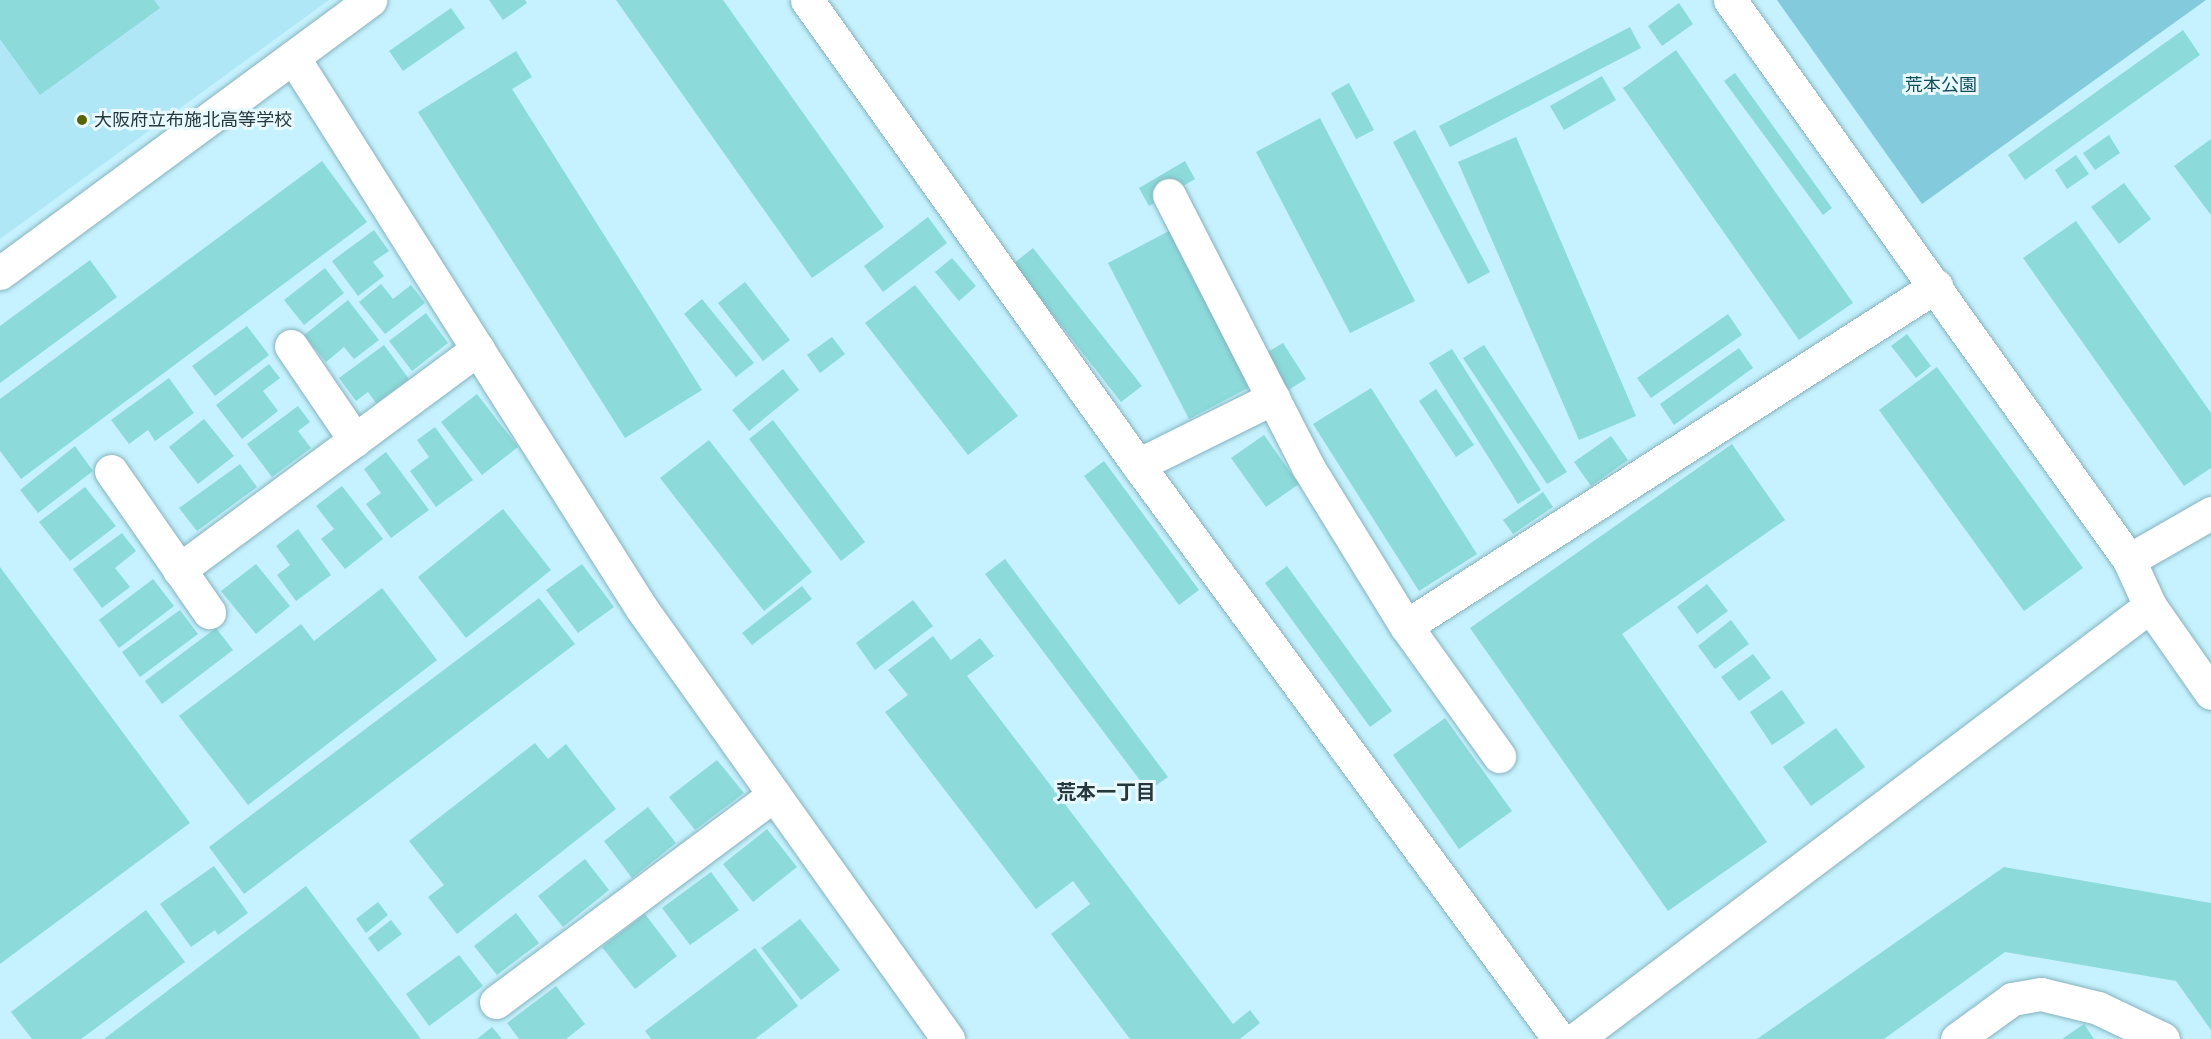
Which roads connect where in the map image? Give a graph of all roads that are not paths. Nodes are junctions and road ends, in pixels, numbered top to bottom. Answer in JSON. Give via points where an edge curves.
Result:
{"nodes":[{"id":1,"x":370,"y":0,"type":"edge"},
{"id":2,"x":807,"y":0,"type":"edge"},
{"id":3,"x":1730,"y":0,"type":"edge"},
{"id":4,"x":293,"y":57,"type":"junction"},
{"id":5,"x":1169,"y":195,"type":"dead end"},
{"id":6,"x":0,"y":273,"type":"edge"},
{"id":7,"x":1936,"y":286,"type":"junction"},
{"id":8,"x":291,"y":346,"type":"dead end"},
{"id":9,"x":478,"y":349,"type":"junction"},
{"id":10,"x":1273,"y":398,"type":"junction"},
{"id":11,"x":355,"y":440,"type":"junction"},
{"id":12,"x":1138,"y":465,"type":"junction"},
{"id":13,"x":111,"y":471,"type":"dead end"},
{"id":14,"x":2211,"y":513,"type":"edge"},
{"id":15,"x":2129,"y":560,"type":"junction"},
{"id":16,"x":180,"y":570,"type":"junction"},
{"id":17,"x":2150,"y":606,"type":"junction"},
{"id":18,"x":210,"y":612,"type":"dead end"},
{"id":19,"x":1406,"y":626,"type":"junction"},
{"id":20,"x":2211,"y":693,"type":"edge"},
{"id":21,"x":1499,"y":756,"type":"dead end"},
{"id":22,"x":774,"y":795,"type":"junction"},
{"id":23,"x":496,"y":1002,"type":"dead end"},
{"id":24,"x":1591,"y":1035,"type":"edge"},
{"id":25,"x":948,"y":1039,"type":"edge"},
{"id":26,"x":1558,"y":1039,"type":"edge"},
{"id":27,"x":1957,"y":1039,"type":"edge"},
{"id":28,"x":2163,"y":1039,"type":"edge"}],
"edges":[{"from":1,"to":4,"type":"street"},
{"from":2,"to":12,"type":"street"},
{"from":3,"to":7,"type":"street"},
{"from":4,"to":6,"type":"street"},
{"from":4,"to":9,"type":"street"},
{"from":5,"to":10,"type":"street"},
{"from":7,"to":15,"type":"street"},
{"from":7,"to":19,"type":"street"},
{"from":8,"to":11,"type":"street"},
{"from":9,"to":11,"type":"street"},
{"from":9,"to":22,"type":"street","via":[[642,609]]},
{"from":10,"to":12,"type":"street"},
{"from":10,"to":19,"type":"street","via":[[1308,467]]},
{"from":11,"to":16,"type":"street"},
{"from":12,"to":26,"type":"street"},
{"from":13,"to":16,"type":"street"},
{"from":14,"to":15,"type":"street"},
{"from":15,"to":17,"type":"street"},
{"from":16,"to":18,"type":"street"},
{"from":17,"to":20,"type":"street"},
{"from":17,"to":24,"type":"street"},
{"from":19,"to":21,"type":"street"},
{"from":22,"to":23,"type":"street"},
{"from":22,"to":25,"type":"street"},
{"from":27,"to":28,"type":"street","via":[[2012,999],[2041,994],[2098,1008]]}]}
